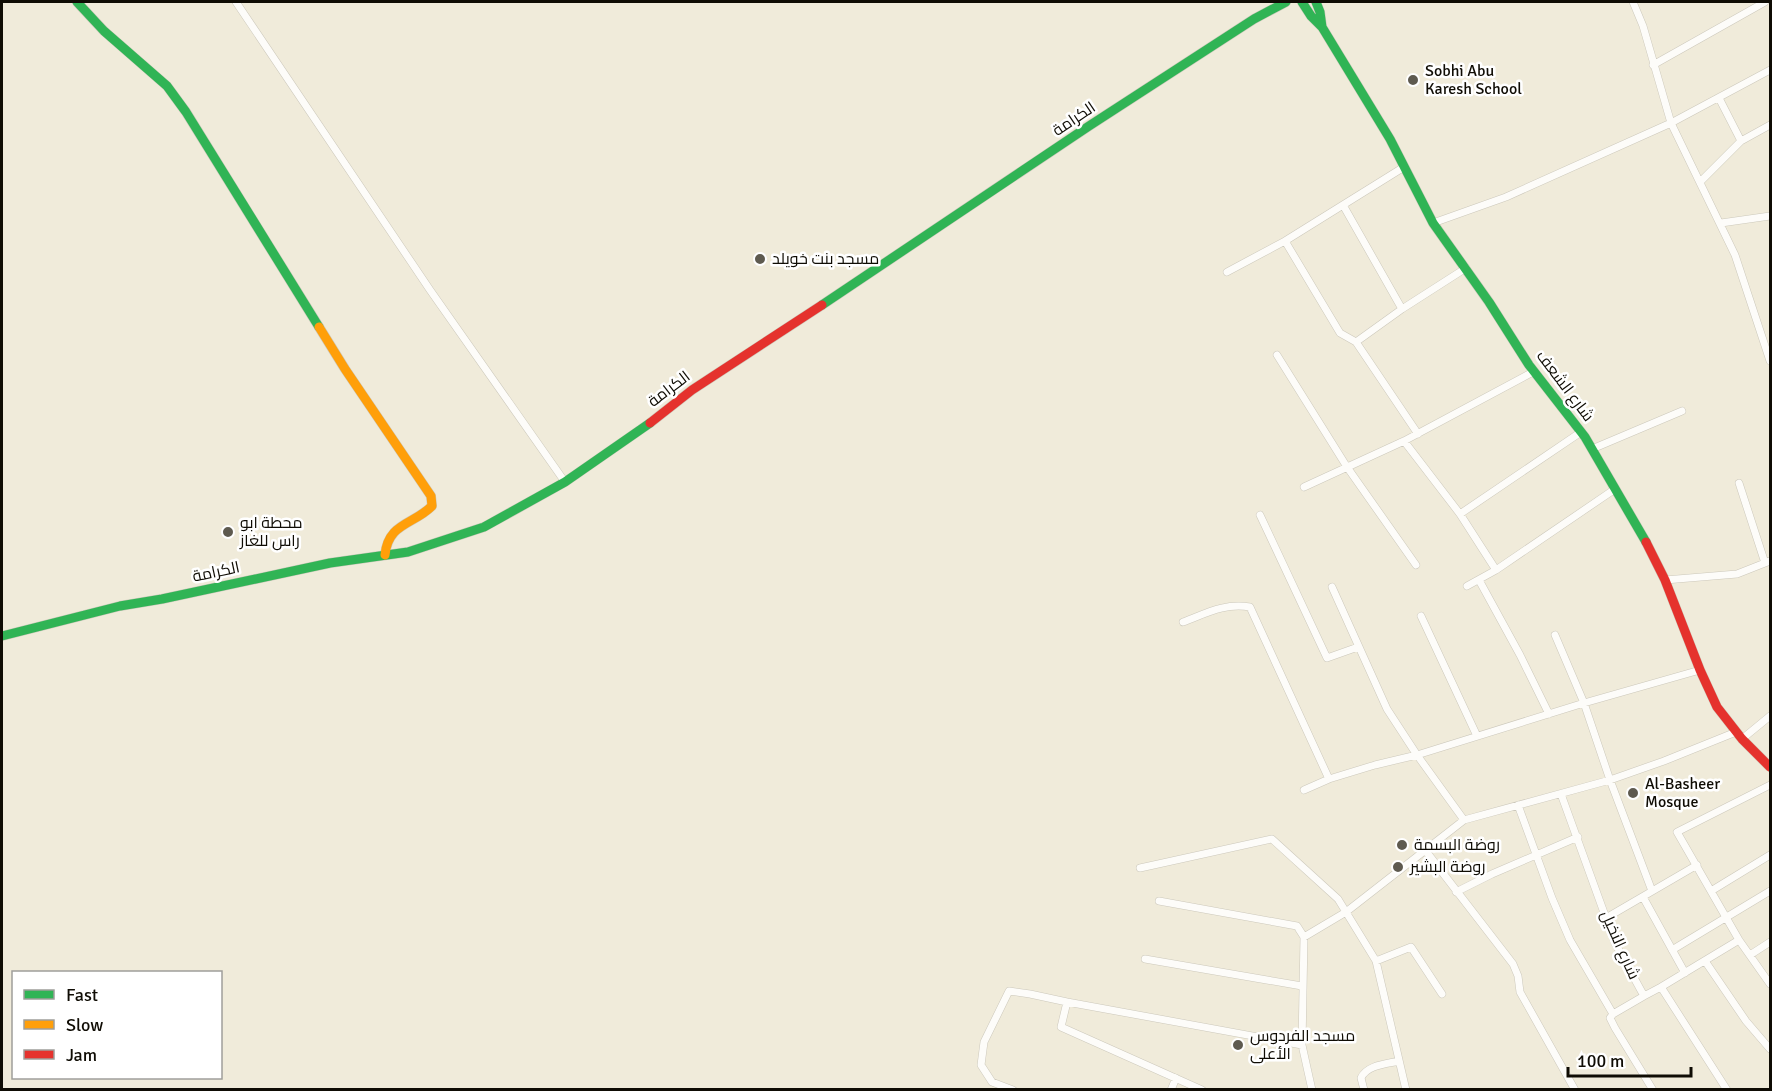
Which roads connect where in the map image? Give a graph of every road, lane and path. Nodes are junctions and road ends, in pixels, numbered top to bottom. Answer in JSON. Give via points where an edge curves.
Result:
{"nodes":[{"id":1,"x":77,"y":2,"type":"edge"},
{"id":2,"x":236,"y":2,"type":"edge"},
{"id":3,"x":1286,"y":2,"type":"edge"},
{"id":4,"x":1302,"y":2,"type":"edge"},
{"id":5,"x":1316,"y":2,"type":"edge"},
{"id":6,"x":1633,"y":2,"type":"edge"},
{"id":7,"x":1765,"y":2,"type":"edge"},
{"id":8,"x":1322,"y":27,"type":"junction"},
{"id":9,"x":1653,"y":65,"type":"junction"},
{"id":10,"x":1770,"y":70,"type":"edge"},
{"id":11,"x":1719,"y":98,"type":"junction"},
{"id":12,"x":1671,"y":123,"type":"junction"},
{"id":13,"x":1770,"y":125,"type":"edge"},
{"id":14,"x":1741,"y":141,"type":"junction"},
{"id":15,"x":1404,"y":167,"type":"junction"},
{"id":16,"x":1700,"y":182,"type":"junction"},
{"id":17,"x":1343,"y":205,"type":"junction"},
{"id":18,"x":1770,"y":216,"type":"edge"},
{"id":19,"x":1433,"y":223,"type":"junction"},
{"id":20,"x":1720,"y":224,"type":"junction"},
{"id":21,"x":1285,"y":240,"type":"junction"},
{"id":22,"x":1466,"y":268,"type":"junction"},
{"id":23,"x":1227,"y":272,"type":"dead end"},
{"id":24,"x":1402,"y":309,"type":"junction"},
{"id":25,"x":1356,"y":342,"type":"junction"},
{"id":26,"x":1277,"y":355,"type":"dead end"},
{"id":27,"x":1770,"y":361,"type":"edge"},
{"id":28,"x":1533,"y":372,"type":"junction"},
{"id":29,"x":1682,"y":411,"type":"dead end"},
{"id":30,"x":1581,"y":432,"type":"junction"},
{"id":31,"x":1418,"y":434,"type":"junction"},
{"id":32,"x":1404,"y":441,"type":"junction"},
{"id":33,"x":1592,"y":449,"type":"junction"},
{"id":34,"x":1347,"y":467,"type":"junction"},
{"id":35,"x":565,"y":482,"type":"junction"},
{"id":36,"x":1739,"y":483,"type":"dead end"},
{"id":37,"x":1304,"y":487,"type":"dead end"},
{"id":38,"x":1615,"y":489,"type":"junction"},
{"id":39,"x":1460,"y":514,"type":"junction"},
{"id":40,"x":1260,"y":515,"type":"dead end"},
{"id":41,"x":386,"y":555,"type":"junction"},
{"id":42,"x":1768,"y":562,"type":"edge"},
{"id":43,"x":1416,"y":565,"type":"dead end"},
{"id":44,"x":1496,"y":570,"type":"junction"},
{"id":45,"x":1479,"y":580,"type":"junction"},
{"id":46,"x":1665,"y":580,"type":"junction"},
{"id":47,"x":1467,"y":586,"type":"dead end"},
{"id":48,"x":1332,"y":587,"type":"dead end"},
{"id":49,"x":1420,"y":616,"type":"dead end"},
{"id":50,"x":1183,"y":622,"type":"dead end"},
{"id":51,"x":1554,"y":635,"type":"dead end"},
{"id":52,"x":2,"y":636,"type":"edge"},
{"id":53,"x":1358,"y":647,"type":"junction"},
{"id":54,"x":1700,"y":670,"type":"junction"},
{"id":55,"x":1584,"y":703,"type":"junction"},
{"id":56,"x":1549,"y":714,"type":"junction"},
{"id":57,"x":1770,"y":716,"type":"edge"},
{"id":58,"x":1739,"y":735,"type":"junction"},
{"id":59,"x":1478,"y":736,"type":"junction"},
{"id":60,"x":1416,"y":755,"type":"junction"},
{"id":61,"x":1770,"y":767,"type":"edge"},
{"id":62,"x":1329,"y":779,"type":"junction"},
{"id":63,"x":1610,"y":780,"type":"junction"},
{"id":64,"x":1770,"y":785,"type":"edge"},
{"id":65,"x":1304,"y":790,"type":"dead end"},
{"id":66,"x":1561,"y":794,"type":"junction"},
{"id":67,"x":1518,"y":805,"type":"junction"},
{"id":68,"x":1464,"y":820,"type":"junction"},
{"id":69,"x":1578,"y":837,"type":"junction"},
{"id":70,"x":1425,"y":850,"type":"junction"},
{"id":71,"x":1537,"y":854,"type":"junction"},
{"id":72,"x":1770,"y":855,"type":"edge"},
{"id":73,"x":1697,"y":865,"type":"junction"},
{"id":74,"x":1140,"y":868,"type":"dead end"},
{"id":75,"x":1652,"y":891,"type":"junction"},
{"id":76,"x":1711,"y":891,"type":"junction"},
{"id":77,"x":1770,"y":891,"type":"edge"},
{"id":78,"x":1456,"y":892,"type":"junction"},
{"id":79,"x":1643,"y":897,"type":"junction"},
{"id":80,"x":1159,"y":901,"type":"dead end"},
{"id":81,"x":1346,"y":912,"type":"junction"},
{"id":82,"x":1606,"y":918,"type":"junction"},
{"id":83,"x":1725,"y":918,"type":"junction"},
{"id":84,"x":1304,"y":937,"type":"junction"},
{"id":85,"x":1739,"y":940,"type":"junction"},
{"id":86,"x":1770,"y":942,"type":"edge"},
{"id":87,"x":1672,"y":950,"type":"junction"},
{"id":88,"x":1750,"y":955,"type":"junction"},
{"id":89,"x":1145,"y":959,"type":"dead end"},
{"id":90,"x":1376,"y":961,"type":"junction"},
{"id":91,"x":1705,"y":961,"type":"junction"},
{"id":92,"x":1685,"y":973,"type":"junction"},
{"id":93,"x":1770,"y":984,"type":"edge"},
{"id":94,"x":1302,"y":986,"type":"junction"},
{"id":95,"x":1661,"y":987,"type":"junction"},
{"id":96,"x":1442,"y":994,"type":"dead end"},
{"id":97,"x":1644,"y":996,"type":"junction"},
{"id":98,"x":1067,"y":1002,"type":"junction"},
{"id":99,"x":1612,"y":1014,"type":"junction"},
{"id":100,"x":1302,"y":1045,"type":"junction"},
{"id":101,"x":1770,"y":1049,"type":"edge"},
{"id":102,"x":1399,"y":1061,"type":"junction"},
{"id":103,"x":1176,"y":1078,"type":"junction"},
{"id":104,"x":1013,"y":1089,"type":"edge"},
{"id":105,"x":1172,"y":1089,"type":"edge"},
{"id":106,"x":1202,"y":1089,"type":"edge"},
{"id":107,"x":1311,"y":1089,"type":"edge"},
{"id":108,"x":1364,"y":1089,"type":"edge"},
{"id":109,"x":1406,"y":1089,"type":"edge"},
{"id":110,"x":1575,"y":1089,"type":"edge"},
{"id":111,"x":1653,"y":1089,"type":"edge"},
{"id":112,"x":1727,"y":1089,"type":"edge"}],
"edges":[{"from":1,"to":41,"type":"street","via":[[104,32],[167,86],[186,112],[345,369],[431,496],[432,506],[427,513],[398,528],[387,540]]},
{"from":2,"to":35,"type":"street"},
{"from":3,"to":35,"type":"street","name":"الكرامة","via":[[1108,114],[692,390]]},
{"from":4,"to":8,"type":"street","name":"شارع الشعف"},
{"from":5,"to":8,"type":"street","name":"شارع الشعف"},
{"from":6,"to":9,"type":"street"},
{"from":7,"to":9,"type":"street"},
{"from":8,"to":15,"type":"street","name":"شارع الشعف"},
{"from":9,"to":12,"type":"street"},
{"from":10,"to":11,"type":"street"},
{"from":11,"to":12,"type":"street"},
{"from":11,"to":14,"type":"street"},
{"from":12,"to":16,"type":"street"},
{"from":12,"to":19,"type":"street","via":[[1506,197]]},
{"from":13,"to":14,"type":"street"},
{"from":14,"to":16,"type":"street"},
{"from":15,"to":17,"type":"street"},
{"from":15,"to":19,"type":"street","name":"شارع الشعف"},
{"from":16,"to":20,"type":"street"},
{"from":17,"to":21,"type":"street"},
{"from":17,"to":24,"type":"street"},
{"from":18,"to":20,"type":"street"},
{"from":19,"to":22,"type":"street","name":"شارع الشعف"},
{"from":20,"to":27,"type":"street","via":[[1735,255]]},
{"from":21,"to":23,"type":"street"},
{"from":21,"to":25,"type":"street","via":[[1340,333]]},
{"from":22,"to":24,"type":"street"},
{"from":22,"to":28,"type":"street","name":"شارع الشعف"},
{"from":24,"to":25,"type":"street"},
{"from":25,"to":31,"type":"street"},
{"from":26,"to":34,"type":"street"},
{"from":28,"to":30,"type":"street","name":"شارع الشعف"},
{"from":28,"to":31,"type":"street"},
{"from":29,"to":33,"type":"street"},
{"from":30,"to":33,"type":"street","name":"شارع الشعف"},
{"from":30,"to":39,"type":"street"},
{"from":31,"to":32,"type":"street"},
{"from":32,"to":34,"type":"street"},
{"from":32,"to":39,"type":"street"},
{"from":33,"to":38,"type":"street","name":"شارع الشعف"},
{"from":34,"to":37,"type":"street"},
{"from":34,"to":43,"type":"street"},
{"from":35,"to":41,"type":"street","name":"الكرامة","via":[[484,527],[408,552]]},
{"from":36,"to":42,"type":"street"},
{"from":38,"to":44,"type":"street"},
{"from":38,"to":46,"type":"street","name":"شارع الشعف"},
{"from":39,"to":44,"type":"street"},
{"from":40,"to":53,"type":"street","via":[[1327,658]]},
{"from":41,"to":52,"type":"street","name":"الكرامة","via":[[120,606]]},
{"from":42,"to":46,"type":"street","via":[[1737,574]]},
{"from":44,"to":45,"type":"street"},
{"from":45,"to":47,"type":"street"},
{"from":45,"to":56,"type":"street"},
{"from":46,"to":54,"type":"street","name":"شارع الشعف"},
{"from":48,"to":53,"type":"street"},
{"from":49,"to":59,"type":"street"},
{"from":50,"to":62,"type":"street","via":[[1235,604],[1250,607]]},
{"from":51,"to":55,"type":"street"},
{"from":53,"to":60,"type":"street","via":[[1387,709]]},
{"from":54,"to":55,"type":"street"},
{"from":54,"to":58,"type":"street","name":"شارع الشعف","via":[[1717,707]]},
{"from":55,"to":56,"type":"street"},
{"from":55,"to":63,"type":"street"},
{"from":56,"to":59,"type":"street"},
{"from":57,"to":58,"type":"street"},
{"from":58,"to":61,"type":"street","name":"شارع الشعف"},
{"from":58,"to":63,"type":"street"},
{"from":59,"to":60,"type":"street"},
{"from":60,"to":62,"type":"street"},
{"from":60,"to":68,"type":"street"},
{"from":62,"to":65,"type":"street"},
{"from":63,"to":66,"type":"street"},
{"from":63,"to":75,"type":"street"},
{"from":64,"to":73,"type":"street","via":[[1677,832]]},
{"from":66,"to":67,"type":"street"},
{"from":66,"to":69,"type":"street","name":"شارع النخيل"},
{"from":67,"to":68,"type":"street"},
{"from":67,"to":71,"type":"street"},
{"from":68,"to":70,"type":"street"},
{"from":69,"to":71,"type":"street"},
{"from":69,"to":82,"type":"street","name":"شارع النخيل"},
{"from":70,"to":78,"type":"street"},
{"from":70,"to":81,"type":"street"},
{"from":71,"to":78,"type":"street"},
{"from":71,"to":99,"type":"street","via":[[1570,940]]},
{"from":72,"to":76,"type":"street"},
{"from":73,"to":75,"type":"street"},
{"from":73,"to":76,"type":"street"},
{"from":74,"to":81,"type":"street","via":[[1272,839],[1338,899]]},
{"from":75,"to":79,"type":"street"},
{"from":76,"to":83,"type":"street"},
{"from":77,"to":83,"type":"street"},
{"from":78,"to":110,"type":"street","via":[[1513,964],[1520,992]]},
{"from":79,"to":82,"type":"street"},
{"from":79,"to":87,"type":"street"},
{"from":80,"to":84,"type":"street","via":[[1297,926]]},
{"from":81,"to":84,"type":"street"},
{"from":81,"to":90,"type":"street"},
{"from":82,"to":97,"type":"street","name":"شارع النخيل"},
{"from":83,"to":85,"type":"street"},
{"from":83,"to":87,"type":"street"},
{"from":84,"to":94,"type":"street"},
{"from":85,"to":88,"type":"street"},
{"from":85,"to":91,"type":"street"},
{"from":86,"to":88,"type":"street"},
{"from":87,"to":92,"type":"street"},
{"from":88,"to":93,"type":"street"},
{"from":89,"to":94,"type":"street"},
{"from":90,"to":96,"type":"street","via":[[1411,947]]},
{"from":90,"to":102,"type":"street"},
{"from":91,"to":92,"type":"street"},
{"from":91,"to":101,"type":"street"},
{"from":92,"to":95,"type":"street"},
{"from":94,"to":100,"type":"street"},
{"from":95,"to":97,"type":"street","name":"شارع النخيل"},
{"from":95,"to":112,"type":"street","name":"شارع النخيل"},
{"from":97,"to":99,"type":"street"},
{"from":98,"to":100,"type":"street"},
{"from":98,"to":103,"type":"street","via":[[1061,1027]]},
{"from":98,"to":104,"type":"street","via":[[1009,991],[984,1042],[981,1065],[992,1082]]},
{"from":99,"to":111,"type":"street","via":[[1615,1028]]},
{"from":100,"to":107,"type":"street"},
{"from":102,"to":108,"type":"street","via":[[1364,1072]]},
{"from":102,"to":109,"type":"street"},
{"from":103,"to":105,"type":"street"},
{"from":103,"to":106,"type":"street"}]}
